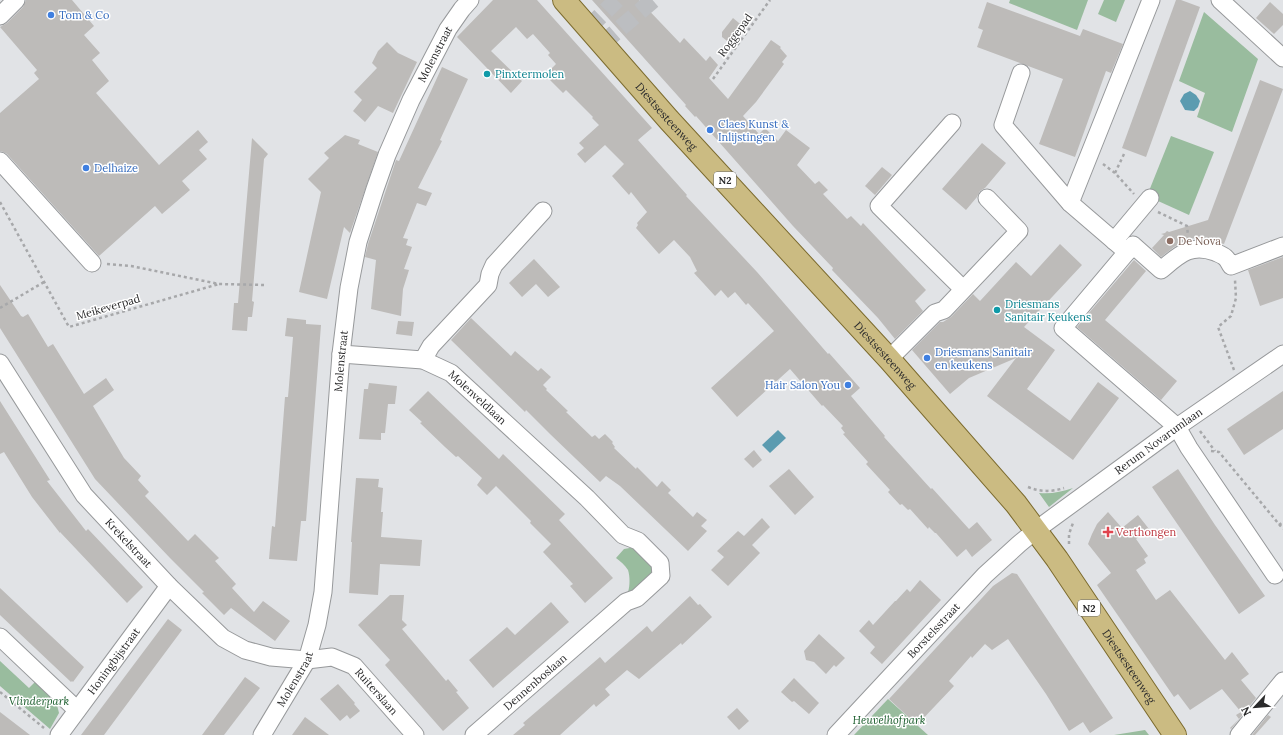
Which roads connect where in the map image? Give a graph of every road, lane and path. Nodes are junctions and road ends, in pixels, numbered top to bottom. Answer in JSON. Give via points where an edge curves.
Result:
{"nodes":[{"id":1,"x":16,"y":0,"type":"edge"},
{"id":2,"x":470,"y":0,"type":"edge"},
{"id":3,"x":564,"y":0,"type":"edge"},
{"id":4,"x":770,"y":0,"type":"edge"},
{"id":5,"x":1151,"y":0,"type":"edge"},
{"id":6,"x":1221,"y":2,"type":"edge"},
{"id":7,"x":0,"y":16,"type":"edge"},
{"id":8,"x":1283,"y":58,"type":"edge"},
{"id":9,"x":1021,"y":73,"type":"dead end"},
{"id":10,"x":713,"y":79,"type":"dead end"},
{"id":11,"x":952,"y":123,"type":"dead end"},
{"id":12,"x":0,"y":161,"type":"edge"},
{"id":13,"x":987,"y":198,"type":"dead end"},
{"id":14,"x":1150,"y":198,"type":"dead end"},
{"id":15,"x":0,"y":202,"type":"edge"},
{"id":16,"x":1070,"y":203,"type":"junction"},
{"id":17,"x":543,"y":211,"type":"dead end"},
{"id":18,"x":1114,"y":241,"type":"junction"},
{"id":19,"x":1283,"y":246,"type":"edge"},
{"id":20,"x":1127,"y":252,"type":"junction"},
{"id":21,"x":92,"y":263,"type":"joint"},
{"id":22,"x":1232,"y":276,"type":"dead end"},
{"id":23,"x":44,"y":282,"type":"junction"},
{"id":24,"x":220,"y":284,"type":"junction"},
{"id":25,"x":264,"y":285,"type":"dead end"},
{"id":26,"x":963,"y":290,"type":"junction"},
{"id":27,"x":0,"y":308,"type":"edge"},
{"id":28,"x":341,"y":354,"type":"junction"},
{"id":29,"x":1283,"y":354,"type":"edge"},
{"id":30,"x":889,"y":359,"type":"junction"},
{"id":31,"x":423,"y":360,"type":"junction"},
{"id":32,"x":0,"y":363,"type":"edge"},
{"id":33,"x":1240,"y":384,"type":"junction"},
{"id":34,"x":1184,"y":423,"type":"junction"},
{"id":35,"x":1189,"y":448,"type":"junction"},
{"id":36,"x":1215,"y":452,"type":"junction"},
{"id":37,"x":998,"y":483,"type":"junction"},
{"id":38,"x":1091,"y":490,"type":"junction"},
{"id":39,"x":1076,"y":519,"type":"dead end"},
{"id":40,"x":1283,"y":522,"type":"edge"},
{"id":41,"x":1279,"y":525,"type":"junction"},
{"id":42,"x":1283,"y":529,"type":"edge"},
{"id":43,"x":1036,"y":530,"type":"junction"},
{"id":44,"x":1056,"y":559,"type":"junction"},
{"id":45,"x":1275,"y":575,"type":"dead end"},
{"id":46,"x":169,"y":586,"type":"junction"},
{"id":47,"x":596,"y":629,"type":"joint"},
{"id":48,"x":0,"y":637,"type":"edge"},
{"id":49,"x":307,"y":660,"type":"junction"},
{"id":50,"x":1283,"y":681,"type":"edge"},
{"id":51,"x":0,"y":692,"type":"edge"},
{"id":52,"x":76,"y":710,"type":"junction"},
{"id":53,"x":52,"y":733,"type":"edge"},
{"id":54,"x":262,"y":735,"type":"edge"},
{"id":55,"x":416,"y":735,"type":"edge"},
{"id":56,"x":474,"y":735,"type":"edge"},
{"id":57,"x":836,"y":735,"type":"edge"},
{"id":58,"x":1175,"y":735,"type":"edge"},
{"id":59,"x":1239,"y":735,"type":"edge"}],
"edges":[{"from":1,"to":7,"type":"street"},
{"from":2,"to":28,"type":"street","name":"Molenstraat","via":[[448,29],[429,64],[394,138],[375,189],[358,242]]},
{"from":3,"to":30,"type":"main road","name":"Diestsesteenweg","number":"N2","via":[[669,120]]},
{"from":4,"to":10,"type":"path","name":"Roggepad"},
{"from":5,"to":16,"type":"street"},
{"from":6,"to":8,"type":"street"},
{"from":9,"to":16,"type":"street","via":[[1003,125]]},
{"from":11,"to":26,"type":"street","via":[[879,206]]},
{"from":12,"to":21,"type":"street"},
{"from":13,"to":26,"type":"street","via":[[1019,230]]},
{"from":14,"to":18,"type":"street"},
{"from":15,"to":23,"type":"path","name":"Meikeverpad"},
{"from":16,"to":18,"type":"street"},
{"from":17,"to":31,"type":"street","via":[[494,264],[488,285],[431,346]]},
{"from":18,"to":20,"type":"street"},
{"from":19,"to":20,"type":"street","via":[[1231,266],[1226,257],[1219,254],[1205,249],[1189,250],[1161,270],[1134,245]]},
{"from":20,"to":34,"type":"street","via":[[1063,328]]},
{"from":21,"to":24,"type":"path","via":[[131,266]]},
{"from":22,"to":33,"type":"path","via":[[1235,280],[1236,298],[1231,316],[1218,327]]},
{"from":23,"to":24,"type":"path","name":"Meikeverpad","via":[[69,326]]},
{"from":23,"to":27,"type":"path"},
{"from":24,"to":25,"type":"path"},
{"from":26,"to":30,"type":"street"},
{"from":28,"to":31,"type":"street","name":"Molenveldlaan"},
{"from":28,"to":49,"type":"street","name":"Molenstraat","via":[[323,592]]},
{"from":29,"to":33,"type":"street","name":"Rerum Novarumlaan"},
{"from":30,"to":37,"type":"main road","name":"Diestsesteenweg","number":"N2"},
{"from":31,"to":47,"type":"street","name":"Molenveldlaan","via":[[451,373],[586,498],[623,536],[638,541],[660,563],[661,576]]},
{"from":32,"to":46,"type":"street","name":"Krekelstraat","via":[[84,495]]},
{"from":33,"to":34,"type":"street","name":"Rerum Novarumlaan"},
{"from":34,"to":35,"type":"street"},
{"from":34,"to":36,"type":"path"},
{"from":34,"to":38,"type":"street","name":"Rerum Novarumlaan"},
{"from":35,"to":36,"type":"path"},
{"from":35,"to":45,"type":"street"},
{"from":36,"to":41,"type":"path","via":[[1219,452]]},
{"from":37,"to":38,"type":"path","via":[[1024,486],[1038,491],[1065,488]]},
{"from":37,"to":43,"type":"main road","name":"Diestsesteenweg","number":"N2"},
{"from":38,"to":43,"type":"street","name":"Rerum Novarumlaan"},
{"from":39,"to":44,"type":"path","via":[[1069,534],[1068,553]]},
{"from":40,"to":41,"type":"path"},
{"from":41,"to":42,"type":"path"},
{"from":43,"to":44,"type":"main road","name":"Diestsesteenweg","number":"N2"},
{"from":43,"to":57,"type":"street","name":"Borstelsstraat","via":[[985,575]]},
{"from":44,"to":58,"type":"main road","name":"Diestsesteenweg","number":"N2"},
{"from":46,"to":49,"type":"street","name":"Krekelstraat","via":[[223,638],[245,650],[271,657]]},
{"from":46,"to":52,"type":"street","name":"Honingbijstraat"},
{"from":47,"to":56,"type":"street","name":"Dennenboslaan"},
{"from":48,"to":52,"type":"street"},
{"from":49,"to":54,"type":"street","name":"Molenstraat"},
{"from":49,"to":55,"type":"street","name":"Ruiterslaan","via":[[332,658],[354,666]]},
{"from":50,"to":59,"type":"street"},
{"from":51,"to":53,"type":"path"},
{"from":52,"to":53,"type":"street","name":"Honingbijstraat"}]}
